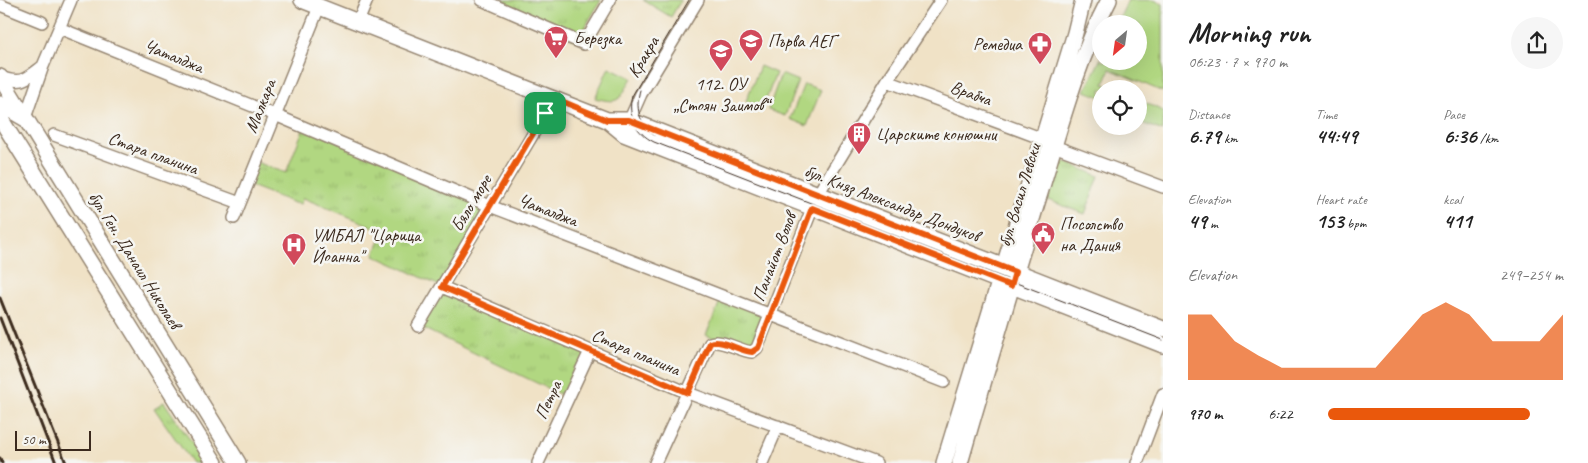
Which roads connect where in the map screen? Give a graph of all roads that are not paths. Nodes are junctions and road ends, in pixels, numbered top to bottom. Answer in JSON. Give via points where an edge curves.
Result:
{"nodes":[{"id":1,"x":70,"y":0,"type":"edge"},
{"id":2,"x":302,"y":0,"type":"edge"},
{"id":3,"x":366,"y":0,"type":"edge"},
{"id":4,"x":482,"y":0,"type":"edge"},
{"id":5,"x":610,"y":0,"type":"edge"},
{"id":6,"x":698,"y":0,"type":"edge"},
{"id":7,"x":941,"y":0,"type":"edge"},
{"id":8,"x":1083,"y":0,"type":"edge"},
{"id":9,"x":1109,"y":0,"type":"edge"},
{"id":10,"x":0,"y":5,"type":"edge"},
{"id":11,"x":319,"y":7,"type":"junction"},
{"id":12,"x":42,"y":22,"type":"dead end"},
{"id":13,"x":358,"y":22,"type":"junction"},
{"id":14,"x":59,"y":28,"type":"junction"},
{"id":15,"x":44,"y":66,"type":"junction"},
{"id":16,"x":0,"y":77,"type":"edge"},
{"id":17,"x":887,"y":81,"type":"junction"},
{"id":18,"x":554,"y":98,"type":"junction"},
{"id":19,"x":0,"y":104,"type":"edge"},
{"id":20,"x":275,"y":115,"type":"junction"},
{"id":21,"x":25,"y":118,"type":"junction"},
{"id":22,"x":4,"y":124,"type":"edge"},
{"id":23,"x":626,"y":127,"type":"junction"},
{"id":24,"x":54,"y":134,"type":"dead end"},
{"id":25,"x":1048,"y":142,"type":"junction"},
{"id":26,"x":1163,"y":187,"type":"edge"},
{"id":27,"x":815,"y":201,"type":"junction"},
{"id":28,"x":240,"y":203,"type":"junction"},
{"id":29,"x":490,"y":206,"type":"junction"},
{"id":30,"x":234,"y":218,"type":"dead end"},
{"id":31,"x":1008,"y":276,"type":"junction"},
{"id":32,"x":442,"y":287,"type":"junction"},
{"id":33,"x":770,"y":315,"type":"junction"},
{"id":34,"x":418,"y":326,"type":"dead end"},
{"id":35,"x":1163,"y":329,"type":"edge"},
{"id":36,"x":1163,"y":345,"type":"edge"},
{"id":37,"x":590,"y":351,"type":"junction"},
{"id":38,"x":944,"y":382,"type":"dead end"},
{"id":39,"x":688,"y":393,"type":"junction"},
{"id":40,"x":1163,"y":394,"type":"edge"},
{"id":41,"x":778,"y":426,"type":"junction"},
{"id":42,"x":856,"y":460,"type":"edge"},
{"id":43,"x":215,"y":463,"type":"edge"},
{"id":44,"x":238,"y":463,"type":"edge"},
{"id":45,"x":538,"y":463,"type":"edge"},
{"id":46,"x":655,"y":463,"type":"edge"},
{"id":47,"x":762,"y":463,"type":"edge"},
{"id":48,"x":876,"y":463,"type":"edge"},
{"id":49,"x":944,"y":463,"type":"edge"},
{"id":50,"x":960,"y":463,"type":"edge"},
{"id":51,"x":1137,"y":463,"type":"edge"}],
"edges":[{"from":1,"to":14,"type":"street"},
{"from":2,"to":11,"type":"main road","name":"бул. Княз Александър Дондуков"},
{"from":3,"to":13,"type":"street"},
{"from":4,"to":5,"type":"street","via":[[584,44]]},
{"from":6,"to":23,"type":"street","name":"Кракра","via":[[641,94]]},
{"from":7,"to":17,"type":"street","name":"Панайот Волов"},
{"from":8,"to":25,"type":"main road","name":"бул. Васил Левски"},
{"from":9,"to":25,"type":"main road","name":"бул. Васил Левски"},
{"from":10,"to":12,"type":"street"},
{"from":11,"to":13,"type":"main road","name":"бул. Княз Александър Дондуков"},
{"from":11,"to":20,"type":"street","name":"Малкара"},
{"from":13,"to":18,"type":"main road","name":"бул. Княз Александър Дондуков"},
{"from":14,"to":15,"type":"street"},
{"from":14,"to":20,"type":"street","name":"Чаталджа"},
{"from":15,"to":16,"type":"street","via":[[22,81]]},
{"from":15,"to":21,"type":"street"},
{"from":16,"to":21,"type":"main road","name":"бул. Ген. Данаил Николаев"},
{"from":17,"to":25,"type":"street","name":"Врабча"},
{"from":17,"to":27,"type":"street","name":"Панайот Волов"},
{"from":18,"to":23,"type":"main road","name":"бул. Княз Александър Дондуков"},
{"from":18,"to":29,"type":"street","name":"Бяло море"},
{"from":19,"to":21,"type":"main road"},
{"from":20,"to":28,"type":"street","name":"Малкара"},
{"from":20,"to":29,"type":"street","name":"Чаталджа"},
{"from":21,"to":22,"type":"main road"},
{"from":21,"to":44,"type":"main road","name":"бул. Ген. Данаил Николаев"},
{"from":22,"to":43,"type":"main road"},
{"from":23,"to":27,"type":"main road","name":"бул. Княз Александър Дондуков"},
{"from":24,"to":28,"type":"street","name":"Стара планина"},
{"from":25,"to":26,"type":"street","name":"Врабча"},
{"from":25,"to":31,"type":"main road","name":"бул. Васил Левски"},
{"from":27,"to":31,"type":"main road","name":"бул. Княз Александър Дондуков"},
{"from":27,"to":33,"type":"street","name":"Панайот Волов"},
{"from":28,"to":30,"type":"street","name":"Малкара"},
{"from":29,"to":32,"type":"street","name":"Бяло море"},
{"from":29,"to":33,"type":"street","name":"Чаталджа"},
{"from":31,"to":35,"type":"main road","name":"бул. Княз Александър Дондуков"},
{"from":31,"to":36,"type":"main road","name":"бул. Княз Александър Дондуков"},
{"from":31,"to":49,"type":"main road","name":"бул. Васил Левски"},
{"from":31,"to":50,"type":"main road","name":"бул. Васил Левски"},
{"from":32,"to":34,"type":"street","name":"Бяло море"},
{"from":32,"to":37,"type":"street","name":"Стара планина"},
{"from":33,"to":38,"type":"street","name":"Чаталджа"},
{"from":33,"to":39,"type":"street","name":"Панайот Волов","via":[[758,348],[752,352],[743,352],[718,342],[710,343]]},
{"from":37,"to":39,"type":"street","name":"Стара планина"},
{"from":37,"to":45,"type":"street","name":"Петра"},
{"from":39,"to":41,"type":"street","name":"Стара планина"},
{"from":39,"to":46,"type":"street","name":"Панайот Волов"},
{"from":40,"to":51,"type":"street"},
{"from":41,"to":42,"type":"street","name":"Стара планина"},
{"from":41,"to":47,"type":"street"},
{"from":42,"to":48,"type":"street","name":"Стара планина"}]}
